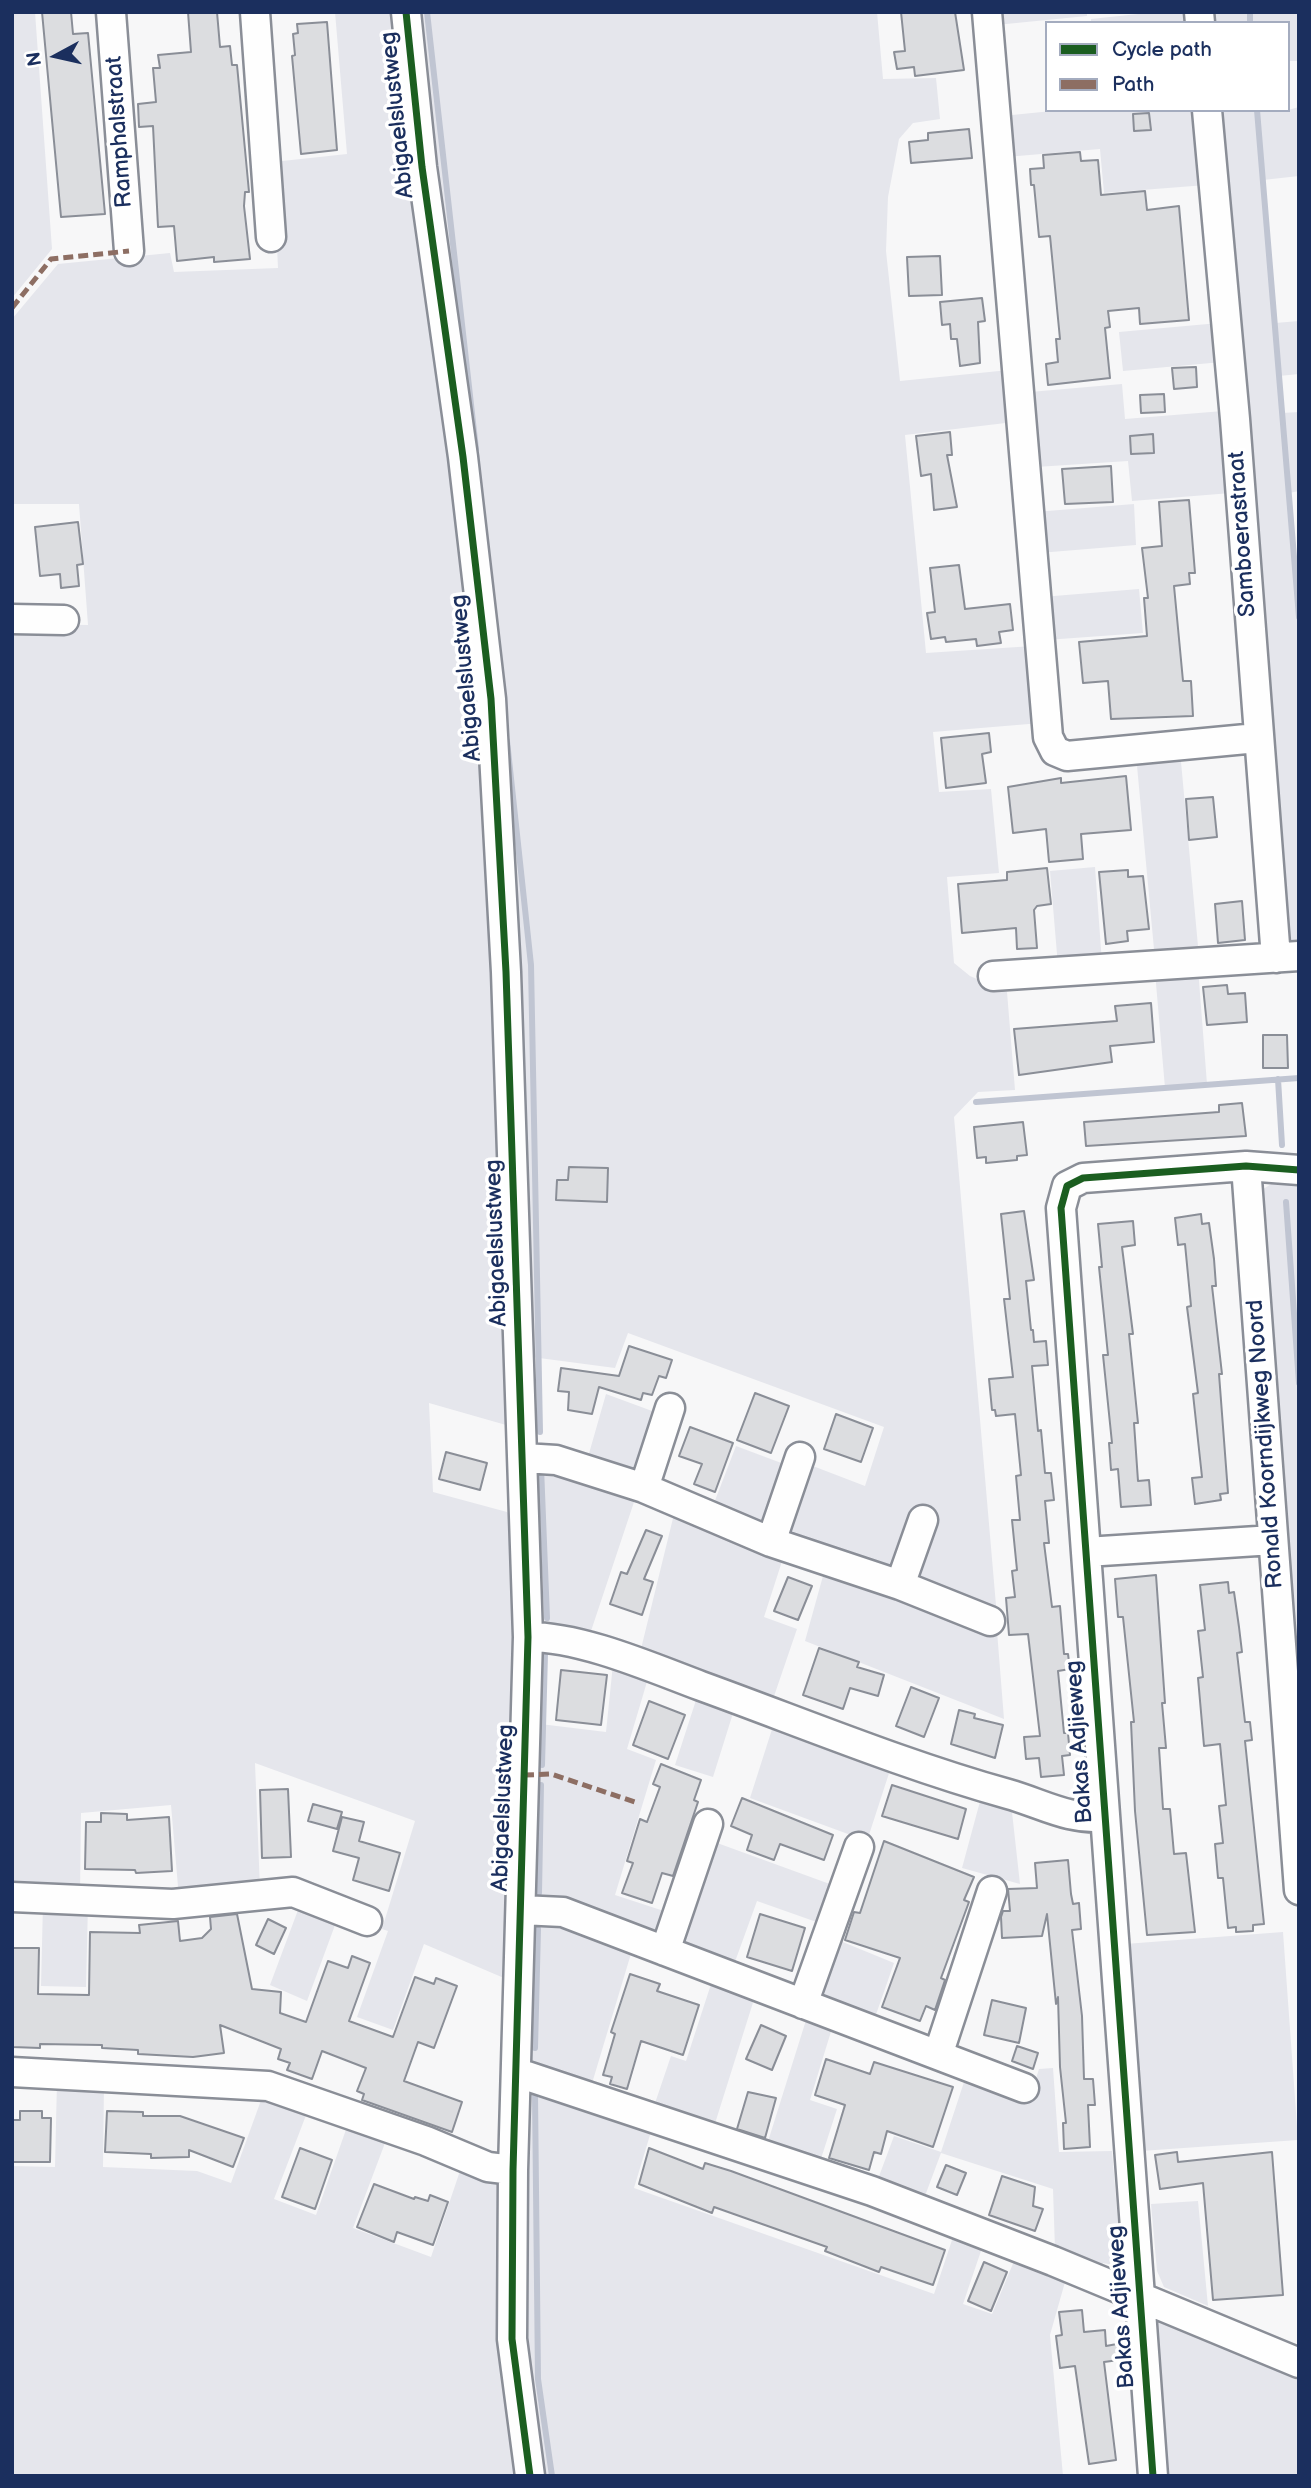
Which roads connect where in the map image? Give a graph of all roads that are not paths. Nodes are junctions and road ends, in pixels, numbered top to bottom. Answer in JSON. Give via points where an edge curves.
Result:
{"nodes":[{"id":1,"x":111,"y":12,"type":"edge"},
{"id":2,"x":255,"y":12,"type":"edge"},
{"id":3,"x":406,"y":12,"type":"edge"},
{"id":4,"x":987,"y":12,"type":"edge"},
{"id":5,"x":1207,"y":112,"type":"edge"},
{"id":6,"x":271,"y":237,"type":"dead end"},
{"id":7,"x":129,"y":251,"type":"dead end"},
{"id":8,"x":12,"y":619,"type":"edge"},
{"id":9,"x":64,"y":620,"type":"dead end"},
{"id":10,"x":1257,"y":738,"type":"junction"},
{"id":11,"x":1287,"y":957,"type":"edge"},
{"id":12,"x":993,"y":976,"type":"dead end"},
{"id":13,"x":1246,"y":1166,"type":"junction"},
{"id":14,"x":1299,"y":1170,"type":"edge"},
{"id":15,"x":670,"y":1408,"type":"dead end"},
{"id":16,"x":800,"y":1457,"type":"dead end"},
{"id":17,"x":524,"y":1458,"type":"junction"},
{"id":18,"x":644,"y":1488,"type":"junction"},
{"id":19,"x":923,"y":1520,"type":"dead end"},
{"id":20,"x":1273,"y":1540,"type":"junction"},
{"id":21,"x":771,"y":1542,"type":"junction"},
{"id":22,"x":1086,"y":1552,"type":"junction"},
{"id":23,"x":900,"y":1585,"type":"junction"},
{"id":24,"x":990,"y":1621,"type":"dead end"},
{"id":25,"x":528,"y":1637,"type":"junction"},
{"id":26,"x":1105,"y":1817,"type":"junction"},
{"id":27,"x":708,"y":1824,"type":"dead end"},
{"id":28,"x":859,"y":1847,"type":"dead end"},
{"id":29,"x":1299,"y":1890,"type":"edge"},
{"id":30,"x":992,"y":1891,"type":"dead end"},
{"id":31,"x":12,"y":1897,"type":"edge"},
{"id":32,"x":520,"y":1910,"type":"junction"},
{"id":33,"x":368,"y":1921,"type":"dead end"},
{"id":34,"x":665,"y":1951,"type":"junction"},
{"id":35,"x":803,"y":2004,"type":"junction"},
{"id":36,"x":938,"y":2055,"type":"junction"},
{"id":37,"x":12,"y":2072,"type":"edge"},
{"id":38,"x":517,"y":2073,"type":"junction"},
{"id":39,"x":1024,"y":2088,"type":"dead end"},
{"id":40,"x":513,"y":2170,"type":"junction"},
{"id":41,"x":1142,"y":2299,"type":"junction"},
{"id":42,"x":1299,"y":2363,"type":"edge"},
{"id":43,"x":530,"y":2476,"type":"edge"},
{"id":44,"x":1153,"y":2476,"type":"edge"}],
"edges":[{"from":1,"to":7,"type":"street","name":"Ramphalstraat"},
{"from":2,"to":6,"type":"street"},
{"from":3,"to":17,"type":"street","name":"Abigaelslustweg","via":[[491,699]]},
{"from":4,"to":10,"type":"street","via":[[1048,737],[1055,751],[1067,756]]},
{"from":5,"to":10,"type":"street","name":"Samboerastraat"},
{"from":8,"to":9,"type":"street"},
{"from":10,"to":11,"type":"street","name":"Samboerastraat"},
{"from":11,"to":12,"type":"street"},
{"from":13,"to":14,"type":"street","name":"Bakas Adjieweg"},
{"from":13,"to":20,"type":"street","name":"Ronald Koorndijkweg Noord"},
{"from":13,"to":22,"type":"street","name":"Bakas Adjieweg","via":[[1083,1178],[1068,1186],[1061,1208]]},
{"from":15,"to":18,"type":"street"},
{"from":16,"to":21,"type":"street"},
{"from":17,"to":18,"type":"street","via":[[556,1460]]},
{"from":17,"to":25,"type":"street","name":"Abigaelslustweg"},
{"from":18,"to":21,"type":"street"},
{"from":19,"to":23,"type":"street"},
{"from":20,"to":22,"type":"street"},
{"from":20,"to":29,"type":"street","name":"Ronald Koorndijkweg Noord"},
{"from":21,"to":23,"type":"street"},
{"from":22,"to":26,"type":"street","name":"Bakas Adjieweg"},
{"from":23,"to":24,"type":"street"},
{"from":25,"to":26,"type":"street","via":[[550,1637],[645,1665],[940,1775],[1080,1819]]},
{"from":25,"to":32,"type":"street","name":"Abigaelslustweg"},
{"from":26,"to":41,"type":"street","name":"Bakas Adjieweg"},
{"from":27,"to":34,"type":"street"},
{"from":28,"to":35,"type":"street"},
{"from":30,"to":36,"type":"street"},
{"from":31,"to":33,"type":"street","via":[[173,1904],[293,1892]]},
{"from":32,"to":34,"type":"street","via":[[563,1912]]},
{"from":32,"to":38,"type":"street","name":"Abigaelslustweg"},
{"from":34,"to":35,"type":"street"},
{"from":35,"to":36,"type":"street"},
{"from":36,"to":39,"type":"street"},
{"from":37,"to":40,"type":"street","via":[[268,2086],[488,2167]]},
{"from":38,"to":40,"type":"street","name":"Abigaelslustweg"},
{"from":38,"to":41,"type":"street","via":[[872,2191]]},
{"from":40,"to":43,"type":"street","name":"Abigaelslustweg","via":[[512,2339]]},
{"from":41,"to":42,"type":"street"},
{"from":41,"to":44,"type":"street","name":"Bakas Adjieweg"}]}
